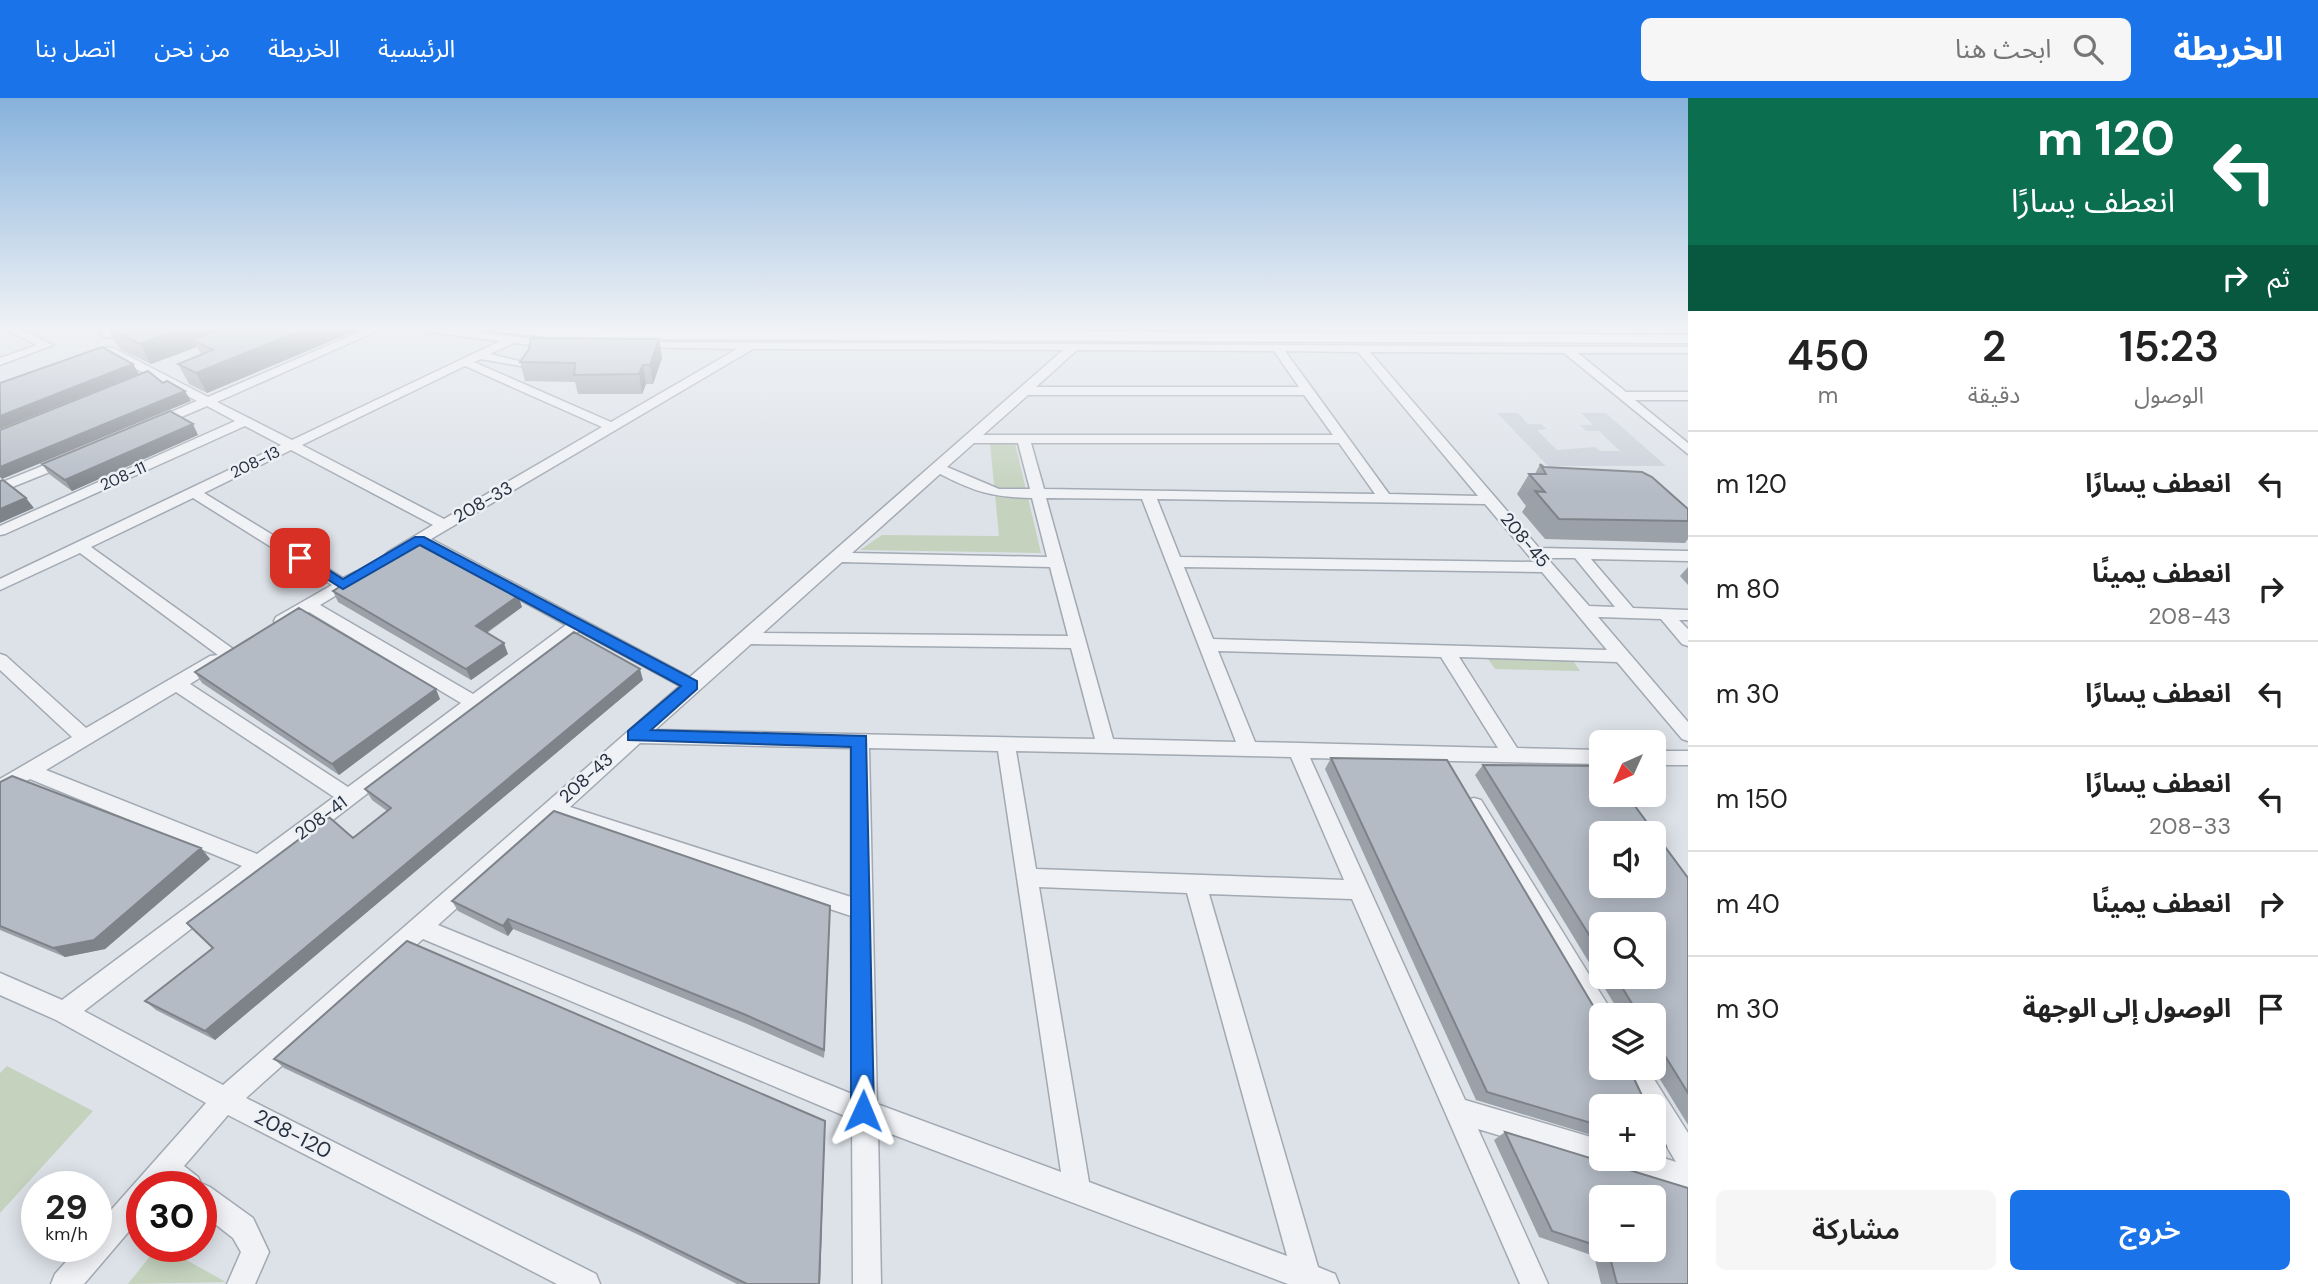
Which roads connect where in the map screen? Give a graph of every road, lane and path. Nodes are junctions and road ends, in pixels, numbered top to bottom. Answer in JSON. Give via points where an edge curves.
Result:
{"nodes":[{"id":1,"x":173,"y":383,"type":"edge"},
{"id":2,"x":249,"y":383,"type":"edge"},
{"id":3,"x":420,"y":383,"type":"edge"},
{"id":4,"x":513,"y":383,"type":"edge"},
{"id":5,"x":686,"y":383,"type":"edge"},
{"id":6,"x":1031,"y":383,"type":"edge"},
{"id":7,"x":1302,"y":383,"type":"edge"},
{"id":8,"x":1391,"y":383,"type":"edge"},
{"id":9,"x":1607,"y":383,"type":"edge"},
{"id":10,"x":1022,"y":391,"type":"junction"},
{"id":11,"x":1308,"y":391,"type":"junction"},
{"id":12,"x":1622,"y":396,"type":"junction"},
{"id":13,"x":1688,"y":396,"type":"edge"},
{"id":14,"x":207,"y":401,"type":"junction"},
{"id":15,"x":246,"y":421,"type":"junction"},
{"id":16,"x":146,"y":427,"type":"edge"},
{"id":17,"x":612,"y":427,"type":"junction"},
{"id":18,"x":968,"y":439,"type":"junction"},
{"id":19,"x":1023,"y":439,"type":"junction"},
{"id":20,"x":1342,"y":439,"type":"junction"},
{"id":21,"x":291,"y":445,"type":"junction"},
{"id":22,"x":1688,"y":450,"type":"edge"},
{"id":23,"x":85,"y":452,"type":"edge"},
{"id":24,"x":937,"y":467,"type":"junction"},
{"id":25,"x":0,"y":488,"type":"edge"},
{"id":26,"x":193,"y":492,"type":"junction"},
{"id":27,"x":1036,"y":493,"type":"junction"},
{"id":28,"x":1147,"y":493,"type":"junction"},
{"id":29,"x":1384,"y":497,"type":"junction"},
{"id":30,"x":1491,"y":500,"type":"junction"},
{"id":31,"x":444,"y":525,"type":"junction"},
{"id":32,"x":0,"y":531,"type":"edge"},
{"id":33,"x":419,"y":540,"type":"junction"},
{"id":34,"x":80,"y":546,"type":"junction"},
{"id":35,"x":1537,"y":553,"type":"junction"},
{"id":36,"x":1579,"y":554,"type":"junction"},
{"id":37,"x":1688,"y":556,"type":"edge"},
{"id":38,"x":836,"y":557,"type":"junction"},
{"id":39,"x":1056,"y":562,"type":"junction"},
{"id":40,"x":1174,"y":562,"type":"junction"},
{"id":41,"x":1548,"y":567,"type":"junction"},
{"id":42,"x":0,"y":585,"type":"edge"},
{"id":43,"x":343,"y":585,"type":"junction"},
{"id":44,"x":308,"y":606,"type":"junction"},
{"id":45,"x":1586,"y":611,"type":"junction"},
{"id":46,"x":1629,"y":613,"type":"junction"},
{"id":47,"x":1665,"y":614,"type":"junction"},
{"id":48,"x":1688,"y":615,"type":"edge"},
{"id":49,"x":578,"y":624,"type":"junction"},
{"id":50,"x":274,"y":626,"type":"edge"},
{"id":51,"x":744,"y":638,"type":"junction"},
{"id":52,"x":1688,"y":640,"type":"edge"},
{"id":53,"x":1078,"y":642,"type":"junction"},
{"id":54,"x":1207,"y":645,"type":"junction"},
{"id":55,"x":1446,"y":651,"type":"junction"},
{"id":56,"x":1623,"y":656,"type":"junction"},
{"id":57,"x":0,"y":660,"type":"edge"},
{"id":58,"x":176,"y":684,"type":"junction"},
{"id":59,"x":692,"y":685,"type":"junction"},
{"id":60,"x":473,"y":702,"type":"junction"},
{"id":61,"x":1679,"y":712,"type":"edge"},
{"id":62,"x":1688,"y":734,"type":"edge"},
{"id":63,"x":634,"y":736,"type":"junction"},
{"id":64,"x":85,"y":738,"type":"junction"},
{"id":65,"x":860,"y":741,"type":"junction"},
{"id":66,"x":1006,"y":744,"type":"junction"},
{"id":67,"x":1106,"y":746,"type":"junction"},
{"id":68,"x":1248,"y":749,"type":"junction"},
{"id":69,"x":1297,"y":750,"type":"junction"},
{"id":70,"x":1442,"y":753,"type":"junction"},
{"id":71,"x":1512,"y":755,"type":"junction"},
{"id":72,"x":1589,"y":758,"type":"edge"},
{"id":73,"x":1666,"y":758,"type":"edge"},
{"id":74,"x":1688,"y":758,"type":"edge"},
{"id":75,"x":29,"y":771,"type":"junction"},
{"id":76,"x":0,"y":788,"type":"edge"},
{"id":77,"x":348,"y":797,"type":"junction"},
{"id":78,"x":552,"y":809,"type":"junction"},
{"id":79,"x":259,"y":864,"type":"junction"},
{"id":80,"x":1028,"y":878,"type":"junction"},
{"id":81,"x":1195,"y":882,"type":"junction"},
{"id":82,"x":1360,"y":890,"type":"junction"},
{"id":83,"x":863,"y":910,"type":"junction"},
{"id":84,"x":419,"y":927,"type":"junction"},
{"id":85,"x":0,"y":984,"type":"edge"},
{"id":86,"x":1594,"y":1003,"type":"edge"},
{"id":87,"x":64,"y":1012,"type":"junction"},
{"id":88,"x":1640,"y":1080,"type":"edge"},
{"id":89,"x":225,"y":1100,"type":"junction"},
{"id":90,"x":1457,"y":1110,"type":"junction"},
{"id":91,"x":863,"y":1111,"type":"junction"},
{"id":92,"x":1589,"y":1149,"type":"edge"},
{"id":93,"x":1688,"y":1157,"type":"edge"},
{"id":94,"x":162,"y":1171,"type":"edge"},
{"id":95,"x":1662,"y":1171,"type":"edge"},
{"id":96,"x":1688,"y":1179,"type":"edge"},
{"id":97,"x":1077,"y":1192,"type":"junction"},
{"id":98,"x":217,"y":1208,"type":"edge"},
{"id":99,"x":126,"y":1213,"type":"edge"},
{"id":100,"x":1316,"y":1281,"type":"edge"},
{"id":101,"x":65,"y":1284,"type":"edge"},
{"id":102,"x":241,"y":1284,"type":"edge"},
{"id":103,"x":586,"y":1284,"type":"edge"},
{"id":104,"x":867,"y":1284,"type":"edge"},
{"id":105,"x":1534,"y":1284,"type":"edge"}],
"edges":[{"from":1,"to":14,"type":"street"},
{"from":2,"to":14,"type":"street"},
{"from":3,"to":21,"type":"street","name":"208-13"},
{"from":4,"to":17,"type":"street"},
{"from":5,"to":17,"type":"street","name":"208-33"},
{"from":6,"to":10,"type":"street","name":"208-43"},
{"from":7,"to":11,"type":"street"},
{"from":8,"to":30,"type":"street","name":"208-45"},
{"from":9,"to":12,"type":"street"},
{"from":10,"to":11,"type":"street"},
{"from":10,"to":18,"type":"street","name":"208-43"},
{"from":11,"to":20,"type":"street"},
{"from":12,"to":13,"type":"street"},
{"from":12,"to":22,"type":"street"},
{"from":14,"to":15,"type":"street"},
{"from":14,"to":16,"type":"street"},
{"from":15,"to":21,"type":"street"},
{"from":15,"to":32,"type":"street","name":"208-11"},
{"from":17,"to":31,"type":"street","name":"208-33"},
{"from":18,"to":19,"type":"street"},
{"from":18,"to":24,"type":"street","name":"208-43"},
{"from":19,"to":20,"type":"street"},
{"from":19,"to":27,"type":"street"},
{"from":20,"to":29,"type":"street"},
{"from":21,"to":26,"type":"street","name":"208-13"},
{"from":21,"to":31,"type":"street"},
{"from":23,"to":25,"type":"street"},
{"from":24,"to":27,"type":"street","via":[[986,491]]},
{"from":24,"to":38,"type":"street","name":"208-43"},
{"from":26,"to":34,"type":"street","name":"208-13"},
{"from":26,"to":43,"type":"street"},
{"from":27,"to":28,"type":"street"},
{"from":27,"to":39,"type":"street"},
{"from":28,"to":29,"type":"street"},
{"from":28,"to":40,"type":"street"},
{"from":29,"to":30,"type":"street"},
{"from":30,"to":35,"type":"street","name":"208-45"},
{"from":31,"to":33,"type":"street","name":"208-33"},
{"from":33,"to":43,"type":"street","name":"208-33"},
{"from":33,"to":49,"type":"street"},
{"from":34,"to":42,"type":"street","name":"208-13"},
{"from":34,"to":58,"type":"street","via":[[233,650]]},
{"from":35,"to":36,"type":"street"},
{"from":35,"to":41,"type":"street","name":"208-45"},
{"from":36,"to":37,"type":"street"},
{"from":36,"to":46,"type":"street"},
{"from":38,"to":39,"type":"street"},
{"from":38,"to":51,"type":"street","name":"208-43"},
{"from":39,"to":53,"type":"street"},
{"from":40,"to":41,"type":"street"},
{"from":40,"to":54,"type":"street"},
{"from":41,"to":45,"type":"street","name":"208-45"},
{"from":43,"to":44,"type":"street","name":"208-33"},
{"from":44,"to":50,"type":"street","name":"208-33"},
{"from":44,"to":60,"type":"street"},
{"from":45,"to":46,"type":"street"},
{"from":45,"to":56,"type":"street","name":"208-45"},
{"from":46,"to":47,"type":"street"},
{"from":47,"to":48,"type":"street"},
{"from":47,"to":52,"type":"street"},
{"from":49,"to":59,"type":"street"},
{"from":49,"to":60,"type":"street","name":"208-41"},
{"from":51,"to":53,"type":"street"},
{"from":51,"to":59,"type":"street","name":"208-43"},
{"from":53,"to":67,"type":"street"},
{"from":54,"to":55,"type":"street"},
{"from":54,"to":68,"type":"street"},
{"from":55,"to":56,"type":"street"},
{"from":55,"to":71,"type":"street"},
{"from":56,"to":61,"type":"street","name":"208-45"},
{"from":57,"to":64,"type":"street"},
{"from":58,"to":64,"type":"street"},
{"from":58,"to":77,"type":"street"},
{"from":59,"to":63,"type":"street","name":"208-43"},
{"from":60,"to":77,"type":"street","name":"208-41"},
{"from":61,"to":62,"type":"street","name":"208-45"},
{"from":63,"to":65,"type":"street"},
{"from":63,"to":78,"type":"street","name":"208-43"},
{"from":64,"to":75,"type":"street"},
{"from":65,"to":66,"type":"street"},
{"from":65,"to":83,"type":"street"},
{"from":66,"to":67,"type":"street"},
{"from":66,"to":80,"type":"street"},
{"from":67,"to":68,"type":"street"},
{"from":68,"to":69,"type":"street"},
{"from":69,"to":70,"type":"street"},
{"from":69,"to":82,"type":"street"},
{"from":70,"to":71,"type":"street"},
{"from":70,"to":86,"type":"street"},
{"from":71,"to":72,"type":"street"},
{"from":73,"to":74,"type":"street"},
{"from":75,"to":76,"type":"street"},
{"from":75,"to":79,"type":"street"},
{"from":77,"to":79,"type":"street","name":"208-41"},
{"from":78,"to":83,"type":"street"},
{"from":78,"to":84,"type":"street","name":"208-43"},
{"from":79,"to":87,"type":"street","name":"208-41"},
{"from":80,"to":81,"type":"street"},
{"from":80,"to":97,"type":"street"},
{"from":81,"to":82,"type":"street"},
{"from":81,"to":100,"type":"street"},
{"from":82,"to":90,"type":"street"},
{"from":83,"to":91,"type":"street"},
{"from":84,"to":89,"type":"street","name":"208-43"},
{"from":84,"to":91,"type":"street"},
{"from":85,"to":87,"type":"street","name":"208-120"},
{"from":87,"to":89,"type":"street","name":"208-120"},
{"from":88,"to":93,"type":"street"},
{"from":89,"to":94,"type":"street","name":"208-43"},
{"from":89,"to":103,"type":"street","name":"208-120"},
{"from":90,"to":92,"type":"street"},
{"from":90,"to":105,"type":"street"},
{"from":91,"to":97,"type":"street"},
{"from":91,"to":104,"type":"street"},
{"from":95,"to":96,"type":"street"},
{"from":97,"to":100,"type":"street"},
{"from":98,"to":102,"type":"street","via":[[243,1228],[255,1252]]},
{"from":99,"to":101,"type":"street"}]}
